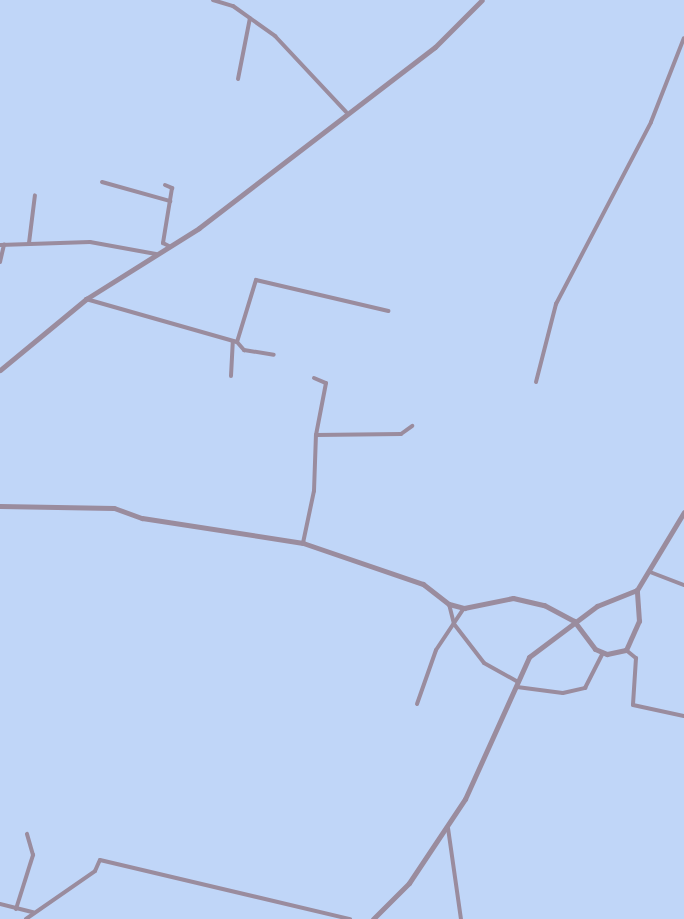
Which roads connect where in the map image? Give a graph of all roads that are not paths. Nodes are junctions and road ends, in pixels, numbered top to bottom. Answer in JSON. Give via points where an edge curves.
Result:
{"nodes":[{"id":1,"x":213,"y":0,"type":"edge"},
{"id":2,"x":482,"y":0,"type":"edge"},
{"id":3,"x":233,"y":3,"type":"edge"},
{"id":4,"x":250,"y":18,"type":"junction"},
{"id":5,"x":684,"y":38,"type":"edge"},
{"id":6,"x":238,"y":79,"type":"dead end"},
{"id":7,"x":346,"y":112,"type":"junction"},
{"id":8,"x":102,"y":182,"type":"dead end"},
{"id":9,"x":165,"y":185,"type":"dead end"},
{"id":10,"x":35,"y":195,"type":"dead end"},
{"id":11,"x":170,"y":201,"type":"junction"},
{"id":12,"x":29,"y":243,"type":"junction"},
{"id":13,"x":2,"y":245,"type":"edge"},
{"id":14,"x":171,"y":247,"type":"junction"},
{"id":15,"x":159,"y":255,"type":"junction"},
{"id":16,"x":0,"y":262,"type":"edge"},
{"id":17,"x":86,"y":299,"type":"junction"},
{"id":18,"x":388,"y":311,"type":"dead end"},
{"id":19,"x":235,"y":342,"type":"junction"},
{"id":20,"x":274,"y":355,"type":"dead end"},
{"id":21,"x":0,"y":370,"type":"edge"},
{"id":22,"x":231,"y":376,"type":"dead end"},
{"id":23,"x":314,"y":378,"type":"dead end"},
{"id":24,"x":536,"y":382,"type":"dead end"},
{"id":25,"x":412,"y":426,"type":"dead end"},
{"id":26,"x":316,"y":435,"type":"junction"},
{"id":27,"x":0,"y":506,"type":"edge"},
{"id":28,"x":684,"y":512,"type":"edge"},
{"id":29,"x":303,"y":543,"type":"junction"},
{"id":30,"x":650,"y":572,"type":"junction"},
{"id":31,"x":684,"y":585,"type":"edge"},
{"id":32,"x":637,"y":590,"type":"junction"},
{"id":33,"x":449,"y":604,"type":"junction"},
{"id":34,"x":464,"y":608,"type":"junction"},
{"id":35,"x":574,"y":621,"type":"junction"},
{"id":36,"x":454,"y":624,"type":"junction"},
{"id":37,"x":626,"y":650,"type":"junction"},
{"id":38,"x":604,"y":652,"type":"junction"},
{"id":39,"x":518,"y":684,"type":"junction"},
{"id":40,"x":417,"y":704,"type":"dead end"},
{"id":41,"x":684,"y":716,"type":"edge"},
{"id":42,"x":448,"y":828,"type":"junction"},
{"id":43,"x":27,"y":834,"type":"dead end"},
{"id":44,"x":0,"y":904,"type":"edge"},
{"id":45,"x":16,"y":909,"type":"junction"},
{"id":46,"x":33,"y":912,"type":"junction"},
{"id":47,"x":26,"y":919,"type":"edge"},
{"id":48,"x":350,"y":919,"type":"edge"},
{"id":49,"x":373,"y":919,"type":"edge"},
{"id":50,"x":461,"y":919,"type":"edge"}],
"edges":[{"from":1,"to":3,"type":"street"},
{"from":2,"to":7,"type":"street","via":[[435,47]]},
{"from":3,"to":4,"type":"street"},
{"from":4,"to":6,"type":"street"},
{"from":4,"to":7,"type":"street","via":[[275,36]]},
{"from":5,"to":24,"type":"street","via":[[651,122],[562,290]]},
{"from":7,"to":14,"type":"street"},
{"from":8,"to":11,"type":"street"},
{"from":9,"to":11,"type":"street","via":[[172,188]]},
{"from":10,"to":12,"type":"street"},
{"from":11,"to":14,"type":"street","via":[[163,243]]},
{"from":12,"to":13,"type":"street"},
{"from":12,"to":15,"type":"street","via":[[90,242]]},
{"from":13,"to":16,"type":"street"},
{"from":14,"to":15,"type":"street"},
{"from":15,"to":17,"type":"street"},
{"from":17,"to":19,"type":"street"},
{"from":17,"to":21,"type":"street"},
{"from":18,"to":19,"type":"street","via":[[256,280]]},
{"from":19,"to":20,"type":"street","via":[[244,350]]},
{"from":19,"to":22,"type":"street"},
{"from":23,"to":26,"type":"street","via":[[326,383]]},
{"from":25,"to":26,"type":"street","via":[[401,434]]},
{"from":26,"to":29,"type":"street","via":[[314,491]]},
{"from":27,"to":29,"type":"street","via":[[114,508],[142,518]]},
{"from":28,"to":30,"type":"street"},
{"from":29,"to":33,"type":"street","via":[[423,584]]},
{"from":30,"to":31,"type":"street"},
{"from":30,"to":32,"type":"street"},
{"from":32,"to":35,"type":"street"},
{"from":32,"to":37,"type":"street","via":[[639,621]]},
{"from":33,"to":34,"type":"street"},
{"from":33,"to":36,"type":"street"},
{"from":34,"to":35,"type":"street","via":[[513,598],[544,605]]},
{"from":34,"to":36,"type":"street"},
{"from":35,"to":38,"type":"street","via":[[595,649]]},
{"from":35,"to":39,"type":"street","via":[[529,657]]},
{"from":36,"to":39,"type":"street","via":[[484,663]]},
{"from":36,"to":40,"type":"street","via":[[436,650]]},
{"from":37,"to":38,"type":"street"},
{"from":37,"to":41,"type":"street","via":[[636,658],[633,705]]},
{"from":38,"to":39,"type":"street","via":[[585,688],[563,693]]},
{"from":39,"to":42,"type":"street"},
{"from":42,"to":49,"type":"street","via":[[409,883]]},
{"from":42,"to":50,"type":"street"},
{"from":43,"to":45,"type":"street","via":[[33,855]]},
{"from":44,"to":45,"type":"street"},
{"from":45,"to":46,"type":"street"},
{"from":46,"to":47,"type":"street"},
{"from":46,"to":48,"type":"street","via":[[95,871],[100,860]]}]}
